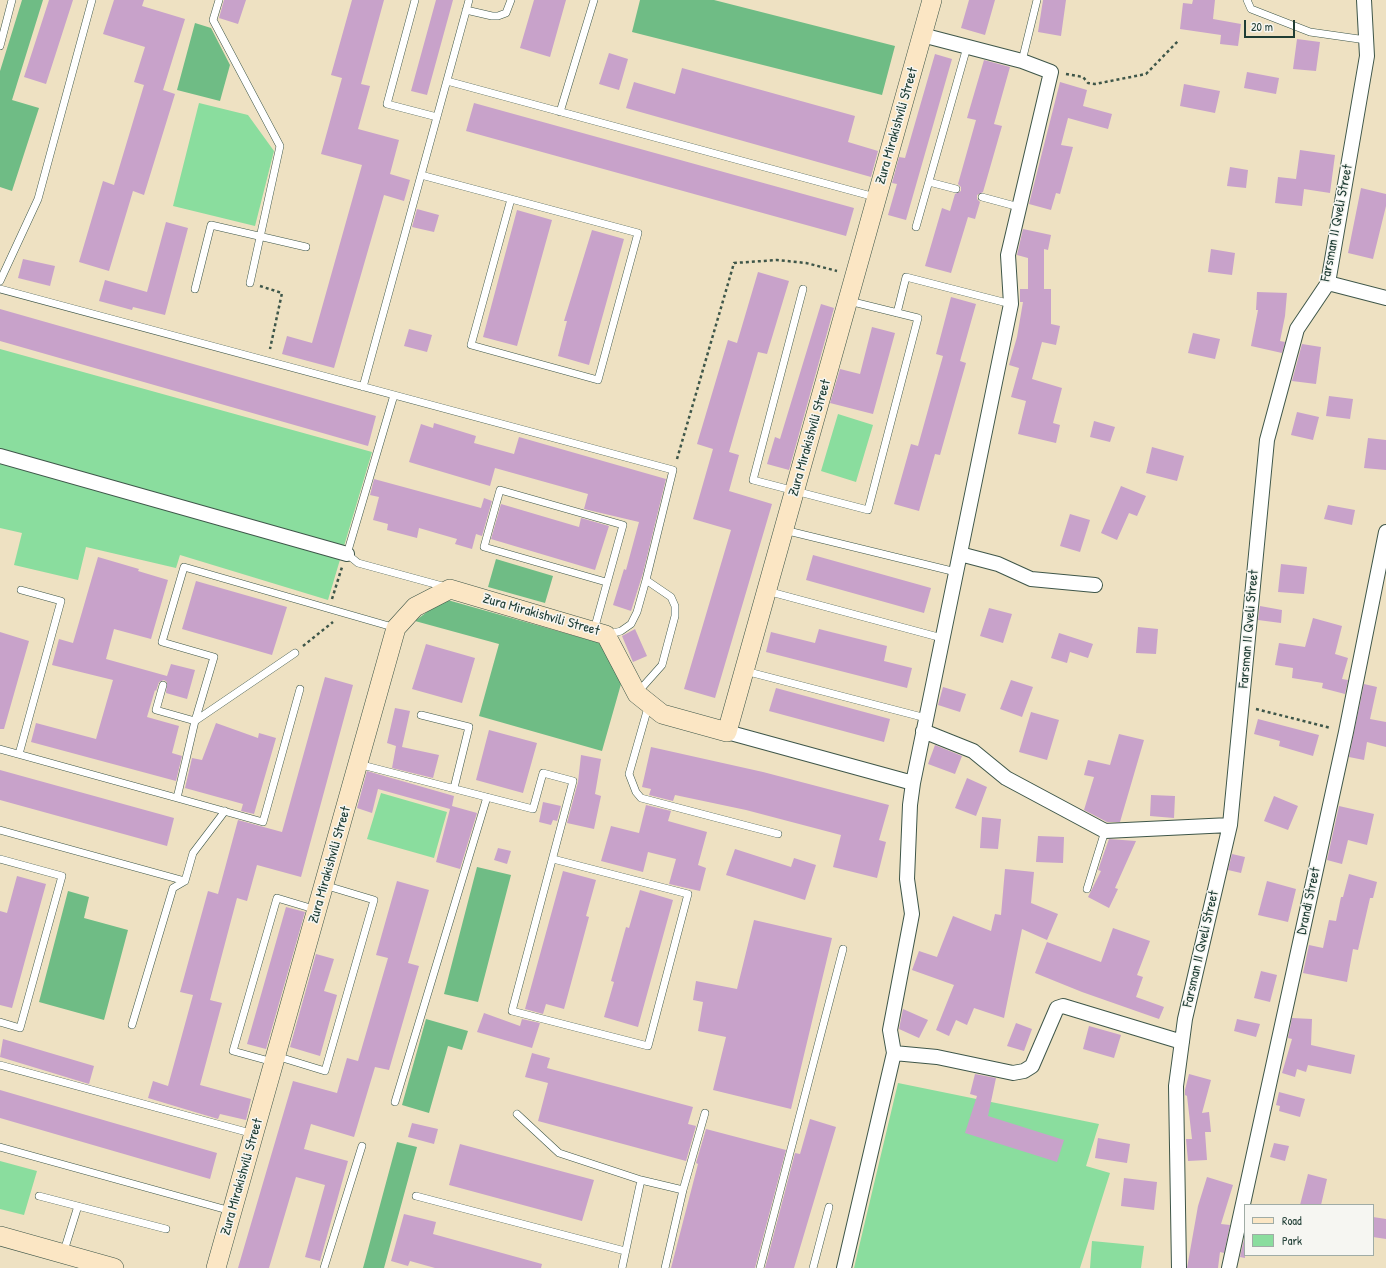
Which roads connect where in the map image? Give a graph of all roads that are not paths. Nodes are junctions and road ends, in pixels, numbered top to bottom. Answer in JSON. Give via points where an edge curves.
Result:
{"nodes":[{"id":1,"x":12,"y":0,"type":"edge"},
{"id":2,"x":92,"y":0,"type":"edge"},
{"id":3,"x":219,"y":0,"type":"edge"},
{"id":4,"x":415,"y":0,"type":"edge"},
{"id":5,"x":469,"y":0,"type":"edge"},
{"id":6,"x":511,"y":0,"type":"edge"},
{"id":7,"x":594,"y":0,"type":"edge"},
{"id":8,"x":932,"y":0,"type":"edge"},
{"id":9,"x":1037,"y":0,"type":"edge"},
{"id":10,"x":1247,"y":0,"type":"edge"},
{"id":11,"x":1364,"y":0,"type":"edge"},
{"id":12,"x":466,"y":10,"type":"junction"},
{"id":13,"x":922,"y":35,"type":"junction"},
{"id":14,"x":1366,"y":40,"type":"junction"},
{"id":15,"x":0,"y":46,"type":"edge"},
{"id":16,"x":967,"y":47,"type":"junction"},
{"id":17,"x":1022,"y":62,"type":"junction"},
{"id":18,"x":447,"y":81,"type":"junction"},
{"id":19,"x":560,"y":112,"type":"junction"},
{"id":20,"x":437,"y":117,"type":"junction"},
{"id":21,"x":421,"y":175,"type":"junction"},
{"id":22,"x":929,"y":182,"type":"junction"},
{"id":23,"x":956,"y":189,"type":"dead end"},
{"id":24,"x":877,"y":197,"type":"junction"},
{"id":25,"x":982,"y":197,"type":"dead end"},
{"id":26,"x":511,"y":199,"type":"junction"},
{"id":27,"x":1019,"y":207,"type":"junction"},
{"id":28,"x":916,"y":227,"type":"dead end"},
{"id":29,"x":260,"y":236,"type":"junction"},
{"id":30,"x":306,"y":247,"type":"dead end"},
{"id":31,"x":0,"y":281,"type":"edge"},
{"id":32,"x":250,"y":283,"type":"road end"},
{"id":33,"x":1328,"y":283,"type":"junction"},
{"id":34,"x":0,"y":289,"type":"edge"},
{"id":35,"x":195,"y":289,"type":"dead end"},
{"id":36,"x":803,"y":289,"type":"dead end"},
{"id":37,"x":1386,"y":298,"type":"edge"},
{"id":38,"x":848,"y":300,"type":"junction"},
{"id":39,"x":1011,"y":304,"type":"junction"},
{"id":40,"x":897,"y":313,"type":"junction"},
{"id":41,"x":363,"y":387,"type":"junction"},
{"id":42,"x":394,"y":395,"type":"junction"},
{"id":43,"x":0,"y":456,"type":"edge"},
{"id":44,"x":795,"y":491,"type":"junction"},
{"id":45,"x":784,"y":530,"type":"junction"},
{"id":46,"x":1386,"y":532,"type":"edge"},
{"id":47,"x":347,"y":554,"type":"junction"},
{"id":48,"x":960,"y":554,"type":"junction"},
{"id":49,"x":956,"y":572,"type":"junction"},
{"id":50,"x":646,"y":580,"type":"junction"},
{"id":51,"x":606,"y":582,"type":"junction"},
{"id":52,"x":1095,"y":585,"type":"dead end"},
{"id":53,"x":450,"y":589,"type":"junction"},
{"id":54,"x":21,"y":590,"type":"dead end"},
{"id":55,"x":767,"y":591,"type":"junction"},
{"id":56,"x":396,"y":628,"type":"junction"},
{"id":57,"x":600,"y":632,"type":"junction"},
{"id":58,"x":942,"y":638,"type":"junction"},
{"id":59,"x":295,"y":653,"type":"road end"},
{"id":60,"x":744,"y":671,"type":"junction"},
{"id":61,"x":163,"y":686,"type":"dead end"},
{"id":62,"x":300,"y":688,"type":"dead end"},
{"id":63,"x":643,"y":699,"type":"junction"},
{"id":64,"x":421,"y":715,"type":"dead end"},
{"id":65,"x":195,"y":721,"type":"junction"},
{"id":66,"x":925,"y":724,"type":"junction"},
{"id":67,"x":728,"y":732,"type":"junction"},
{"id":68,"x":0,"y":749,"type":"edge"},
{"id":69,"x":18,"y":754,"type":"junction"},
{"id":70,"x":358,"y":764,"type":"junction"},
{"id":71,"x":913,"y":783,"type":"junction"},
{"id":72,"x":454,"y":788,"type":"junction"},
{"id":73,"x":487,"y":797,"type":"junction"},
{"id":74,"x":177,"y":798,"type":"junction"},
{"id":75,"x":225,"y":811,"type":"junction"},
{"id":76,"x":1230,"y":825,"type":"junction"},
{"id":77,"x":0,"y":830,"type":"edge"},
{"id":78,"x":1105,"y":831,"type":"junction"},
{"id":79,"x":778,"y":834,"type":"dead end"},
{"id":80,"x":553,"y":858,"type":"junction"},
{"id":81,"x":0,"y":860,"type":"edge"},
{"id":82,"x":185,"y":881,"type":"junction"},
{"id":83,"x":324,"y":885,"type":"junction"},
{"id":84,"x":1087,"y":889,"type":"dead end"},
{"id":85,"x":317,"y":910,"type":"junction"},
{"id":86,"x":843,"y":949,"type":"dead end"},
{"id":87,"x":0,"y":1022,"type":"edge"},
{"id":88,"x":132,"y":1025,"type":"dead end"},
{"id":89,"x":1182,"y":1042,"type":"junction"},
{"id":90,"x":894,"y":1053,"type":"junction"},
{"id":91,"x":275,"y":1060,"type":"junction"},
{"id":92,"x":0,"y":1064,"type":"edge"},
{"id":93,"x":395,"y":1102,"type":"dead end"},
{"id":94,"x":705,"y":1113,"type":"dead end"},
{"id":95,"x":517,"y":1114,"type":"dead end"},
{"id":96,"x":254,"y":1134,"type":"junction"},
{"id":97,"x":362,"y":1146,"type":"dead end"},
{"id":98,"x":0,"y":1148,"type":"edge"},
{"id":99,"x":641,"y":1180,"type":"junction"},
{"id":100,"x":683,"y":1190,"type":"junction"},
{"id":101,"x":39,"y":1196,"type":"dead end"},
{"id":102,"x":416,"y":1196,"type":"dead end"},
{"id":103,"x":78,"y":1206,"type":"junction"},
{"id":104,"x":829,"y":1207,"type":"dead end"},
{"id":105,"x":232,"y":1211,"type":"junction"},
{"id":106,"x":166,"y":1229,"type":"dead end"},
{"id":107,"x":0,"y":1236,"type":"edge"},
{"id":108,"x":625,"y":1251,"type":"junction"},
{"id":109,"x":63,"y":1254,"type":"junction"},
{"id":110,"x":114,"y":1268,"type":"edge"},
{"id":111,"x":216,"y":1268,"type":"edge"},
{"id":112,"x":324,"y":1268,"type":"edge"},
{"id":113,"x":622,"y":1268,"type":"edge"},
{"id":114,"x":665,"y":1268,"type":"edge"},
{"id":115,"x":760,"y":1268,"type":"edge"},
{"id":116,"x":813,"y":1268,"type":"edge"},
{"id":117,"x":844,"y":1268,"type":"edge"},
{"id":118,"x":1179,"y":1268,"type":"edge"},
{"id":119,"x":1229,"y":1268,"type":"edge"}],
"edges":[{"from":1,"to":15,"type":"lane"},
{"from":2,"to":31,"type":"lane","via":[[38,199]]},
{"from":3,"to":29,"type":"lane","via":[[213,20],[280,146]]},
{"from":4,"to":20,"type":"lane","via":[[387,104]]},
{"from":5,"to":12,"type":"lane"},
{"from":6,"to":12,"type":"lane","via":[[506,13],[498,16]]},
{"from":7,"to":19,"type":"lane"},
{"from":8,"to":13,"type":"street","name":"Zura Mirakishvili Street"},
{"from":9,"to":17,"type":"lane"},
{"from":10,"to":14,"type":"lane","via":[[1251,9],[1310,32]]},
{"from":11,"to":14,"type":"street","name":"Farsman II Qveli Street"},
{"from":12,"to":18,"type":"lane"},
{"from":13,"to":16,"type":"street"},
{"from":13,"to":24,"type":"street","name":"Zura Mirakishvili Street"},
{"from":14,"to":33,"type":"street","name":"Farsman II Qveli Street","via":[[1367,56]]},
{"from":16,"to":17,"type":"street"},
{"from":16,"to":22,"type":"lane"},
{"from":17,"to":27,"type":"street","via":[[1052,72]]},
{"from":18,"to":19,"type":"lane"},
{"from":18,"to":20,"type":"lane"},
{"from":19,"to":24,"type":"lane"},
{"from":20,"to":21,"type":"lane"},
{"from":21,"to":26,"type":"lane"},
{"from":21,"to":41,"type":"lane"},
{"from":22,"to":23,"type":"lane"},
{"from":22,"to":28,"type":"lane"},
{"from":24,"to":38,"type":"street","name":"Zura Mirakishvili Street"},
{"from":25,"to":27,"type":"lane"},
{"from":26,"to":26,"type":"lane","via":[[638,233],[598,380],[471,345]]},
{"from":27,"to":39,"type":"street","via":[[1008,255]]},
{"from":29,"to":30,"type":"lane"},
{"from":29,"to":32,"type":"lane"},
{"from":29,"to":35,"type":"lane","via":[[211,225]]},
{"from":33,"to":37,"type":"street"},
{"from":33,"to":76,"type":"street","name":"Farsman II Qveli Street","via":[[1297,329],[1267,440]]},
{"from":34,"to":41,"type":"lane"},
{"from":36,"to":44,"type":"lane","via":[[753,480]]},
{"from":38,"to":40,"type":"lane"},
{"from":38,"to":44,"type":"street","name":"Zura Mirakishvili Street"},
{"from":39,"to":40,"type":"lane","via":[[906,277]]},
{"from":39,"to":48,"type":"street"},
{"from":40,"to":44,"type":"lane","via":[[918,318],[868,510]]},
{"from":41,"to":42,"type":"lane"},
{"from":42,"to":47,"type":"lane"},
{"from":42,"to":50,"type":"lane","via":[[673,470]]},
{"from":43,"to":47,"type":"street"},
{"from":44,"to":45,"type":"street","name":"Zura Mirakishvili Street"},
{"from":45,"to":49,"type":"lane"},
{"from":45,"to":55,"type":"street","name":"Zura Mirakishvili Street"},
{"from":46,"to":119,"type":"street","name":"Drandi Street","via":[[1346,732]]},
{"from":47,"to":53,"type":"lane","via":[[358,563]]},
{"from":48,"to":49,"type":"street"},
{"from":48,"to":52,"type":"street","via":[[998,564],[1030,579]]},
{"from":49,"to":58,"type":"street"},
{"from":50,"to":57,"type":"lane","via":[[638,612],[631,624],[621,631]]},
{"from":50,"to":63,"type":"lane","via":[[671,597],[675,606],[675,616],[662,665]]},
{"from":51,"to":51,"type":"lane","via":[[623,525],[500,490],[484,547]]},
{"from":51,"to":57,"type":"lane"},
{"from":53,"to":56,"type":"street","name":"Zura Mirakishvili Street","via":[[415,607]]},
{"from":53,"to":57,"type":"street","name":"Zura Mirakishvili Street"},
{"from":54,"to":69,"type":"lane","via":[[61,601]]},
{"from":55,"to":58,"type":"lane"},
{"from":55,"to":60,"type":"street","name":"Zura Mirakishvili Street"},
{"from":56,"to":65,"type":"lane","via":[[184,567],[162,642],[214,657]]},
{"from":56,"to":70,"type":"street","name":"Zura Mirakishvili Street"},
{"from":57,"to":63,"type":"street","name":"Zura Mirakishvili Street"},
{"from":58,"to":66,"type":"street"},
{"from":59,"to":65,"type":"lane"},
{"from":60,"to":66,"type":"lane"},
{"from":60,"to":67,"type":"street","name":"Zura Mirakishvili Street"},
{"from":61,"to":65,"type":"lane","via":[[156,710]]},
{"from":62,"to":75,"type":"lane","via":[[263,822]]},
{"from":63,"to":67,"type":"street","name":"Zura Mirakishvili Street","via":[[662,714]]},
{"from":63,"to":79,"type":"lane","via":[[629,774],[641,798]]},
{"from":64,"to":72,"type":"lane","via":[[469,727]]},
{"from":65,"to":74,"type":"lane"},
{"from":66,"to":71,"type":"street"},
{"from":66,"to":78,"type":"street","via":[[973,751],[1006,778]]},
{"from":67,"to":71,"type":"street"},
{"from":68,"to":69,"type":"lane"},
{"from":69,"to":74,"type":"lane"},
{"from":70,"to":72,"type":"lane"},
{"from":70,"to":83,"type":"street","name":"Zura Mirakishvili Street"},
{"from":71,"to":90,"type":"street","via":[[907,879],[912,914],[890,1030]]},
{"from":72,"to":73,"type":"lane"},
{"from":73,"to":80,"type":"lane","via":[[533,809],[543,773],[574,781]]},
{"from":73,"to":93,"type":"lane"},
{"from":74,"to":75,"type":"lane"},
{"from":75,"to":82,"type":"lane","via":[[194,853]]},
{"from":76,"to":78,"type":"street"},
{"from":76,"to":89,"type":"street","name":"Farsman II Qveli Street","via":[[1185,1019]]},
{"from":77,"to":82,"type":"lane"},
{"from":78,"to":84,"type":"lane"},
{"from":80,"to":80,"type":"lane","via":[[512,1011],[648,1046],[688,894]]},
{"from":81,"to":87,"type":"lane","via":[[62,876],[20,1028]]},
{"from":82,"to":88,"type":"lane","via":[[173,888]]},
{"from":83,"to":85,"type":"street","name":"Zura Mirakishvili Street"},
{"from":83,"to":91,"type":"lane","via":[[374,900],[325,1071]]},
{"from":85,"to":91,"type":"street","name":"Zura Mirakishvili Street"},
{"from":85,"to":91,"type":"lane","via":[[277,898],[233,1051]]},
{"from":86,"to":115,"type":"lane"},
{"from":89,"to":90,"type":"street","via":[[1062,1006],[1056,1008],[1032,1066],[1024,1071],[1013,1073],[937,1057]]},
{"from":89,"to":118,"type":"street","name":"Farsman II Qveli Street","via":[[1176,1086]]},
{"from":90,"to":117,"type":"street"},
{"from":91,"to":96,"type":"street","name":"Zura Mirakishvili Street"},
{"from":92,"to":96,"type":"lane"},
{"from":94,"to":100,"type":"lane"},
{"from":95,"to":99,"type":"lane","via":[[559,1153]]},
{"from":96,"to":105,"type":"street","name":"Zura Mirakishvili Street"},
{"from":97,"to":112,"type":"lane"},
{"from":98,"to":105,"type":"lane"},
{"from":99,"to":100,"type":"lane"},
{"from":99,"to":108,"type":"lane"},
{"from":100,"to":114,"type":"lane"},
{"from":101,"to":103,"type":"lane"},
{"from":102,"to":108,"type":"lane"},
{"from":103,"to":106,"type":"lane"},
{"from":103,"to":109,"type":"lane"},
{"from":104,"to":116,"type":"lane"},
{"from":105,"to":111,"type":"street","name":"Zura Mirakishvili Street"},
{"from":107,"to":109,"type":"street"},
{"from":108,"to":113,"type":"lane"},
{"from":109,"to":110,"type":"street"}]}
